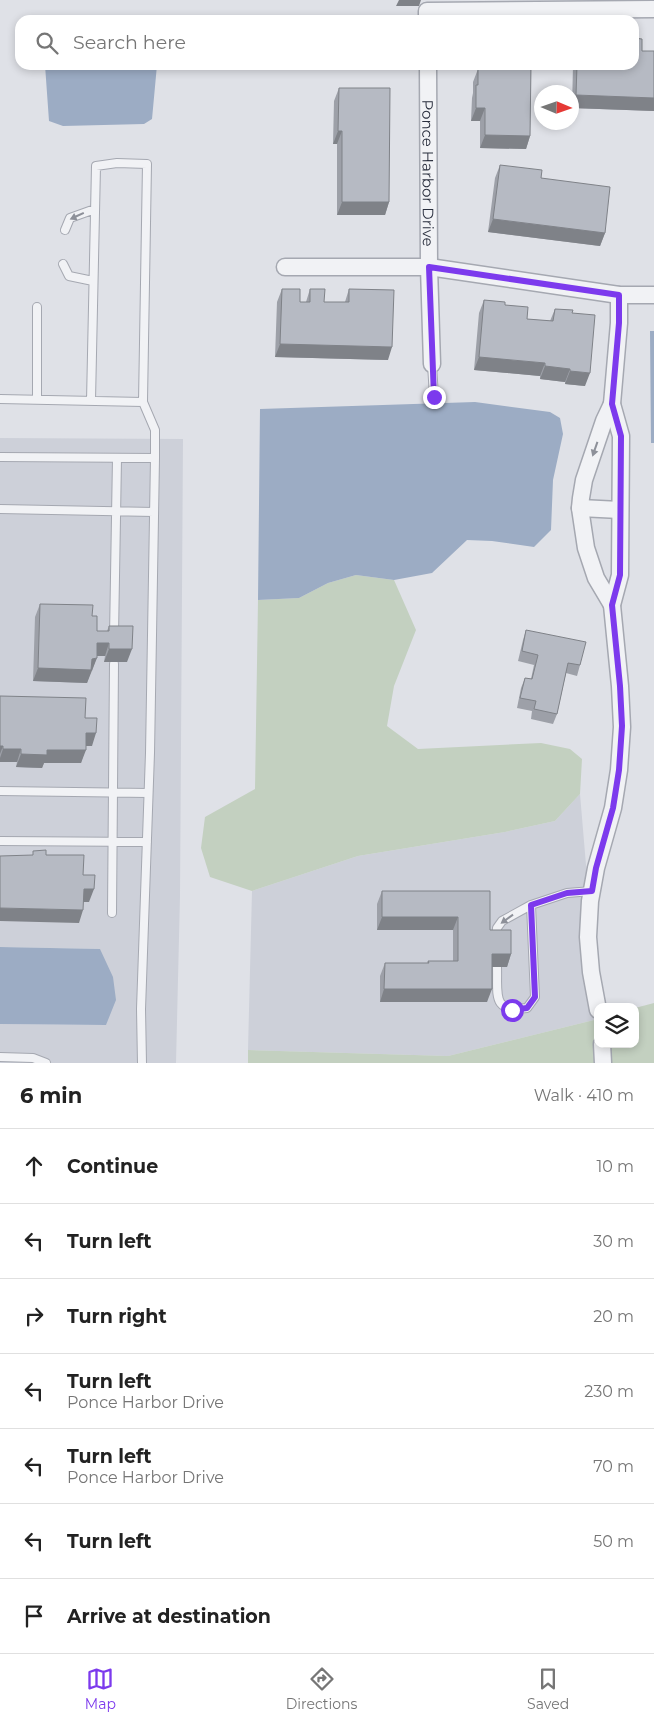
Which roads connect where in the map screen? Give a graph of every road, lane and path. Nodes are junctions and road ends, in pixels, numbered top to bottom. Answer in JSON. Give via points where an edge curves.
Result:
{"nodes":[{"id":1,"x":654,"y":9,"type":"edge"},
{"id":2,"x":427,"y":15,"type":"edge"},
{"id":3,"x":428,"y":70,"type":"edge"},
{"id":4,"x":95,"y":209,"type":"junction"},
{"id":5,"x":65,"y":230,"type":"dead end"},
{"id":6,"x":63,"y":264,"type":"dead end"},
{"id":7,"x":285,"y":267,"type":"dead end"},
{"id":8,"x":429,"y":267,"type":"junction"},
{"id":9,"x":93,"y":281,"type":"junction"},
{"id":10,"x":654,"y":294,"type":"edge"},
{"id":11,"x":619,"y":295,"type":"junction"},
{"id":12,"x":37,"y":308,"type":"dead end"},
{"id":13,"x":432,"y":364,"type":"joint"},
{"id":14,"x":434,"y":397,"type":"dead end"},
{"id":15,"x":0,"y":398,"type":"edge"},
{"id":16,"x":37,"y":399,"type":"junction"},
{"id":17,"x":91,"y":400,"type":"junction"},
{"id":18,"x":143,"y":402,"type":"junction"},
{"id":19,"x":612,"y":404,"type":"junction"},
{"id":20,"x":0,"y":457,"type":"edge"},
{"id":21,"x":117,"y":458,"type":"junction"},
{"id":22,"x":155,"y":458,"type":"junction"},
{"id":23,"x":580,"y":508,"type":"junction"},
{"id":24,"x":0,"y":509,"type":"edge"},
{"id":25,"x":620,"y":510,"type":"junction"},
{"id":26,"x":116,"y":511,"type":"junction"},
{"id":27,"x":154,"y":512,"type":"junction"},
{"id":28,"x":612,"y":605,"type":"junction"},
{"id":29,"x":114,"y":637,"type":"edge"},
{"id":30,"x":114,"y":664,"type":"edge"},
{"id":31,"x":0,"y":791,"type":"edge"},
{"id":32,"x":113,"y":793,"type":"junction"},
{"id":33,"x":148,"y":793,"type":"junction"},
{"id":34,"x":0,"y":841,"type":"edge"},
{"id":35,"x":113,"y":842,"type":"junction"},
{"id":36,"x":147,"y":842,"type":"junction"},
{"id":37,"x":592,"y":891,"type":"junction"},
{"id":38,"x":531,"y":905,"type":"junction"},
{"id":39,"x":112,"y":914,"type":"dead end"},
{"id":40,"x":496,"y":943,"type":"edge"},
{"id":41,"x":496,"y":967,"type":"edge"},
{"id":42,"x":597,"y":1003,"type":"edge"},
{"id":43,"x":602,"y":1048,"type":"edge"},
{"id":44,"x":0,"y":1057,"type":"edge"},
{"id":45,"x":46,"y":1063,"type":"edge"},
{"id":46,"x":142,"y":1063,"type":"edge"},
{"id":47,"x":603,"y":1063,"type":"edge"}],
"edges":[{"from":1,"to":2,"type":"street","via":[[427,11]]},
{"from":3,"to":8,"type":"street","name":"Ponce Harbor Drive"},
{"from":4,"to":5,"type":"lane","one_way":true,"via":[[70,218]]},
{"from":4,"to":9,"type":"lane"},
{"from":4,"to":18,"type":"lane","via":[[96,166],[146,164]]},
{"from":6,"to":9,"type":"lane","via":[[69,276]]},
{"from":7,"to":8,"type":"street"},
{"from":8,"to":11,"type":"street","name":"Ponce Harbor Drive"},
{"from":8,"to":13,"type":"street"},
{"from":9,"to":17,"type":"lane"},
{"from":10,"to":11,"type":"street","name":"Ponce Harbor Drive"},
{"from":11,"to":19,"type":"street"},
{"from":12,"to":16,"type":"lane"},
{"from":13,"to":14,"type":"lane"},
{"from":15,"to":16,"type":"lane"},
{"from":16,"to":17,"type":"lane"},
{"from":17,"to":18,"type":"lane"},
{"from":18,"to":22,"type":"lane","via":[[155,430]]},
{"from":19,"to":23,"type":"street","one_way":true,"via":[[584,480]]},
{"from":19,"to":25,"type":"street","via":[[621,436]]},
{"from":20,"to":21,"type":"lane"},
{"from":21,"to":22,"type":"lane"},
{"from":21,"to":26,"type":"lane"},
{"from":22,"to":27,"type":"lane"},
{"from":23,"to":25,"type":"street"},
{"from":23,"to":28,"type":"street","via":[[586,548],[596,578]]},
{"from":24,"to":26,"type":"lane"},
{"from":25,"to":28,"type":"street","via":[[620,575]]},
{"from":26,"to":27,"type":"lane"},
{"from":26,"to":29,"type":"lane"},
{"from":27,"to":33,"type":"lane"},
{"from":28,"to":37,"type":"street","via":[[620,686],[620,761],[613,808]]},
{"from":30,"to":32,"type":"lane"},
{"from":31,"to":32,"type":"lane"},
{"from":32,"to":33,"type":"lane"},
{"from":32,"to":35,"type":"lane"},
{"from":33,"to":36,"type":"lane"},
{"from":34,"to":35,"type":"lane"},
{"from":35,"to":36,"type":"lane"},
{"from":35,"to":39,"type":"lane"},
{"from":36,"to":46,"type":"lane"},
{"from":37,"to":38,"type":"lane","via":[[567,893]]},
{"from":37,"to":42,"type":"street","via":[[588,937]]},
{"from":38,"to":40,"type":"lane","one_way":true,"via":[[502,921],[497,928]]},
{"from":38,"to":41,"type":"lane","via":[[535,997],[527,1008],[512,1010],[501,1006]]},
{"from":43,"to":47,"type":"street"},
{"from":44,"to":45,"type":"lane","via":[[33,1058]]}]}
